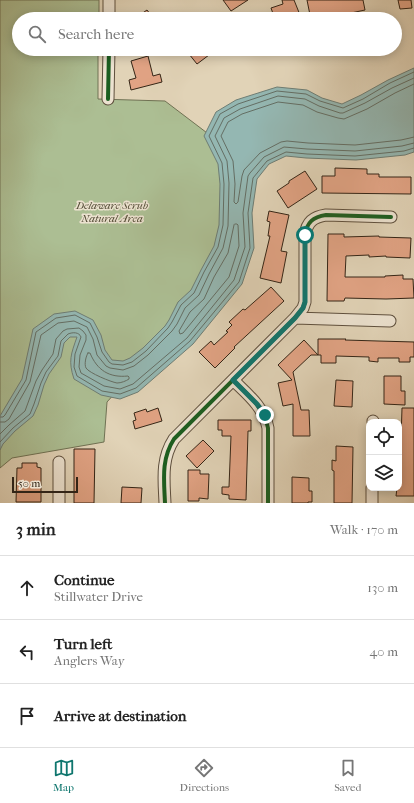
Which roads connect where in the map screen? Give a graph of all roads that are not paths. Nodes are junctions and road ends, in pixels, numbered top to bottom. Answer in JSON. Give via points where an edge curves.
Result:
{"nodes":[{"id":1,"x":109,"y":0,"type":"edge"},
{"id":2,"x":109,"y":12,"type":"edge"},
{"id":3,"x":109,"y":56,"type":"edge"},
{"id":4,"x":108,"y":99,"type":"dead end"},
{"id":5,"x":390,"y":217,"type":"dead end"},
{"id":6,"x":295,"y":318,"type":"junction"},
{"id":7,"x":390,"y":321,"type":"dead end"},
{"id":8,"x":233,"y":380,"type":"junction"},
{"id":9,"x":59,"y":462,"type":"dead end"},
{"id":10,"x":372,"y":491,"type":"edge"},
{"id":11,"x":59,"y":503,"type":"edge"},
{"id":12,"x":165,"y":503,"type":"edge"},
{"id":13,"x":268,"y":503,"type":"edge"},
{"id":14,"x":372,"y":503,"type":"edge"}],
"edges":[{"from":1,"to":2,"type":"street"},
{"from":3,"to":4,"type":"street"},
{"from":5,"to":6,"type":"street","via":[[326,215],[309,223],[305,235],[305,302]]},
{"from":6,"to":7,"type":"street"},
{"from":6,"to":8,"type":"street"},
{"from":8,"to":12,"type":"street","via":[[170,444],[165,462]]},
{"from":8,"to":13,"type":"street","via":[[257,404],[267,422]]},
{"from":9,"to":11,"type":"street"},
{"from":10,"to":14,"type":"street"}]}
